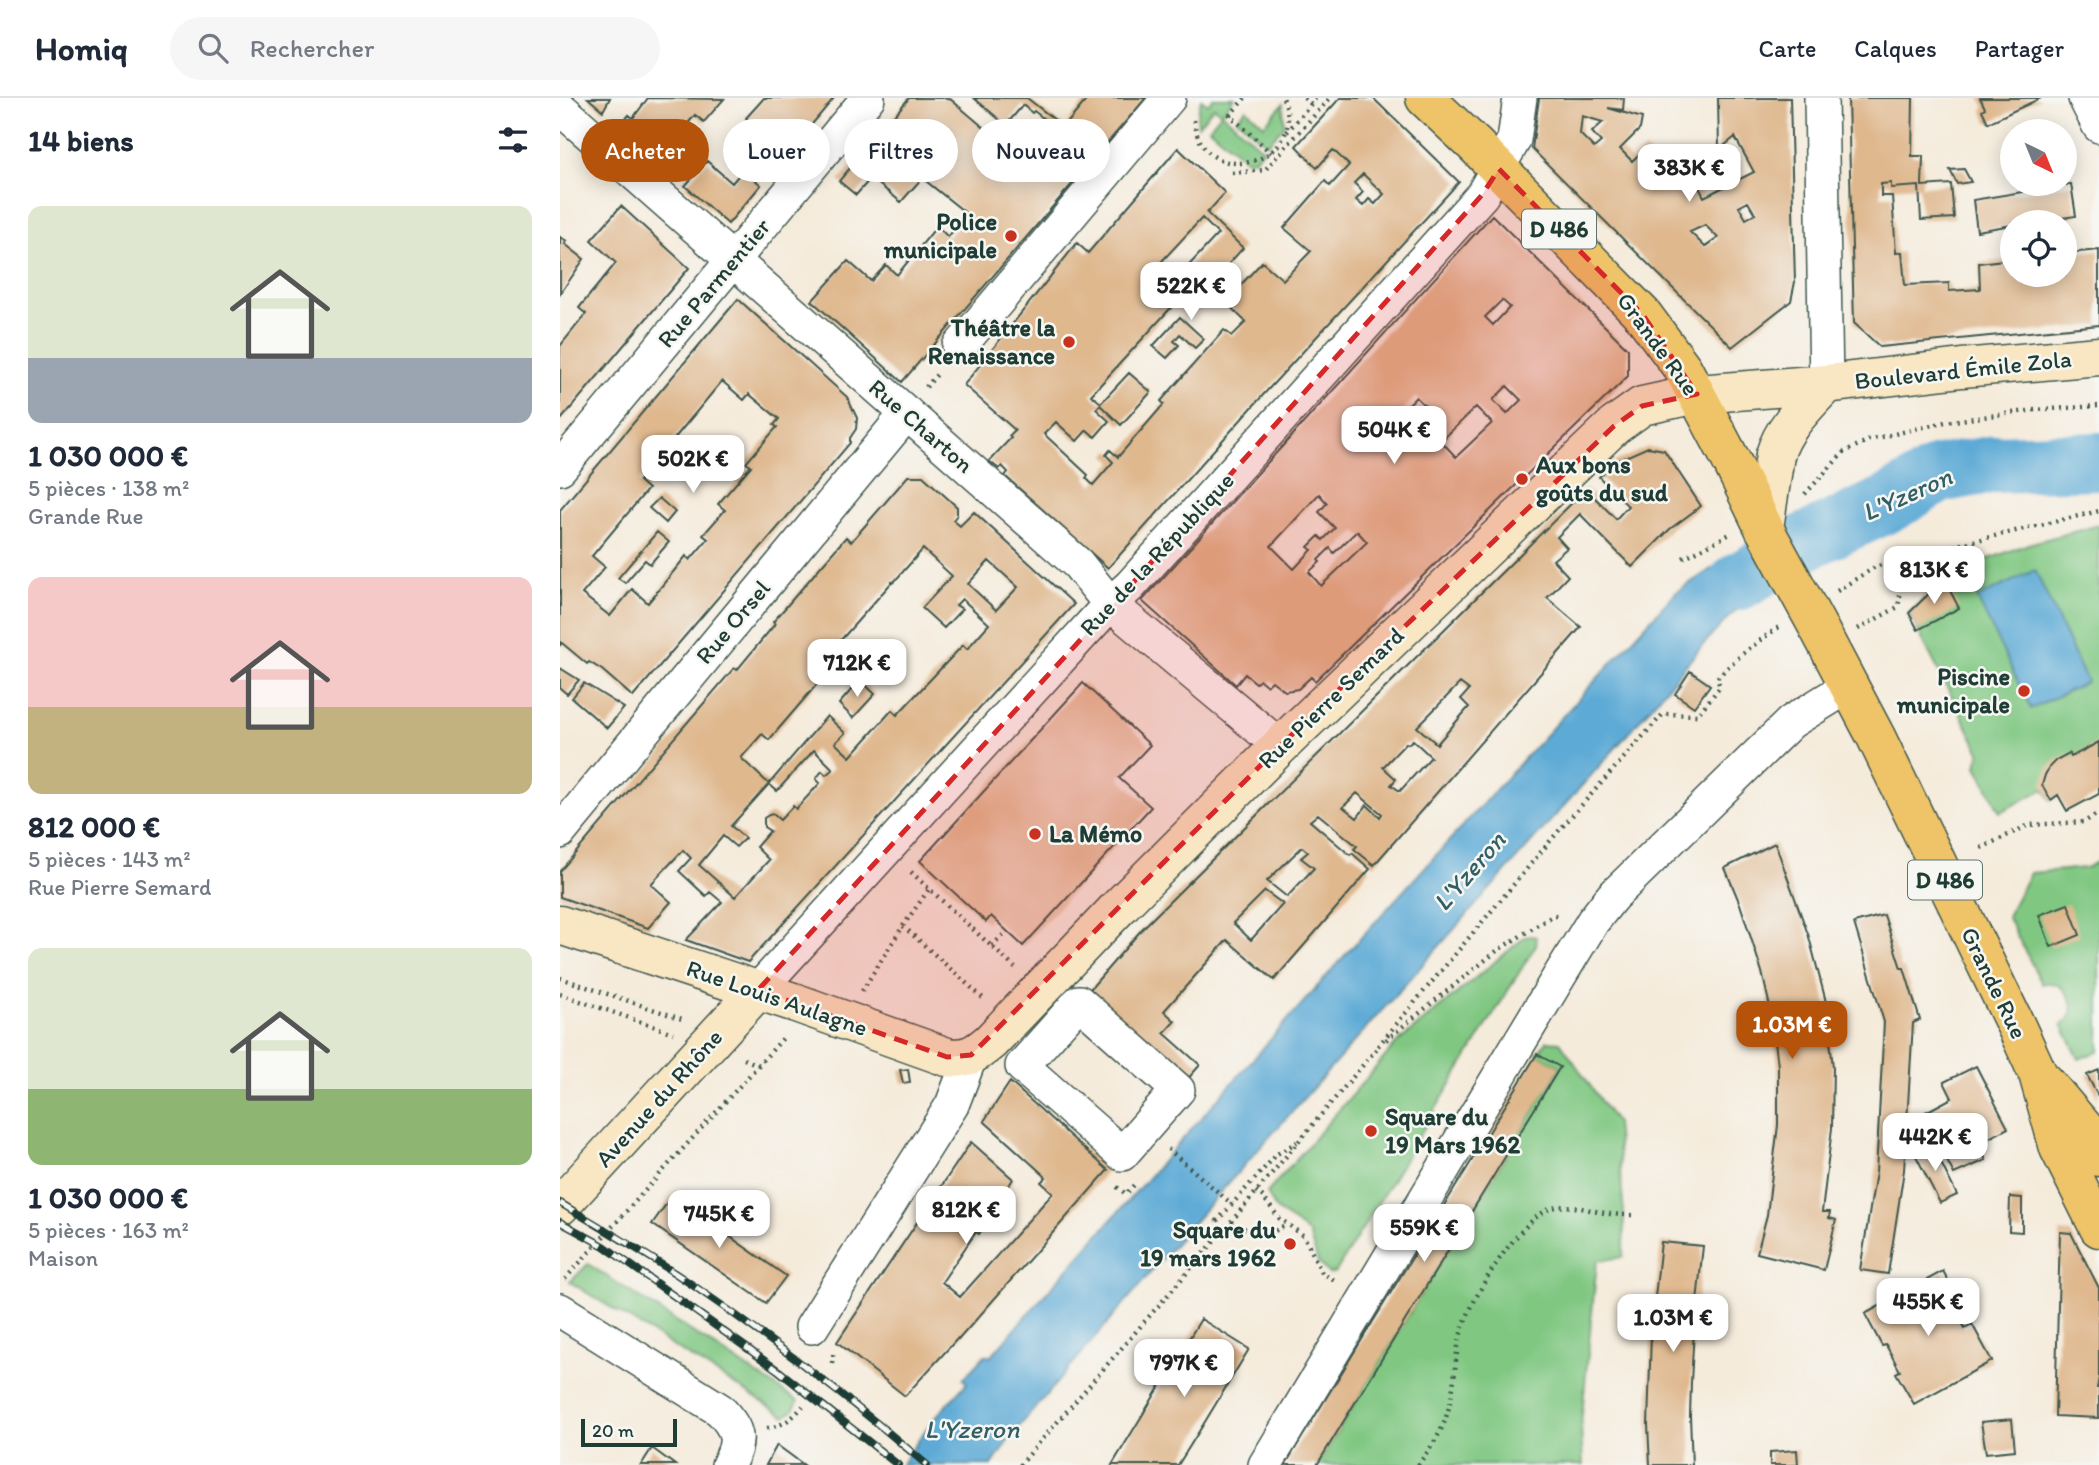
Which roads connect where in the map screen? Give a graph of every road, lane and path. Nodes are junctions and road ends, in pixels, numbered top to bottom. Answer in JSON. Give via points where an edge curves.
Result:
{"nodes":[{"id":1,"x":868,"y":98,"type":"edge"},
{"id":2,"x":1245,"y":98,"type":"edge"},
{"id":3,"x":1283,"y":98,"type":"edge"},
{"id":4,"x":1304,"y":98,"type":"edge"},
{"id":5,"x":1316,"y":98,"type":"edge"},
{"id":6,"x":1330,"y":98,"type":"edge"},
{"id":7,"x":1425,"y":98,"type":"edge"},
{"id":8,"x":1520,"y":98,"type":"edge"},
{"id":9,"x":1821,"y":98,"type":"edge"},
{"id":10,"x":2085,"y":98,"type":"edge"},
{"id":11,"x":1311,"y":104,"type":"junction"},
{"id":12,"x":1181,"y":107,"type":"edge"},
{"id":13,"x":560,"y":108,"type":"edge"},
{"id":14,"x":2099,"y":126,"type":"edge"},
{"id":15,"x":1284,"y":135,"type":"junction"},
{"id":16,"x":1272,"y":153,"type":"junction"},
{"id":17,"x":1499,"y":169,"type":"junction"},
{"id":18,"x":1232,"y":173,"type":"dead end"},
{"id":19,"x":733,"y":259,"type":"junction"},
{"id":20,"x":960,"y":347,"type":"joint"},
{"id":21,"x":2099,"y":356,"type":"edge"},
{"id":22,"x":1826,"y":384,"type":"junction"},
{"id":23,"x":1697,"y":394,"type":"junction"},
{"id":24,"x":2099,"y":406,"type":"edge"},
{"id":25,"x":907,"y":413,"type":"junction"},
{"id":26,"x":560,"y":468,"type":"edge"},
{"id":27,"x":1804,"y":495,"type":"dead end"},
{"id":28,"x":2099,"y":511,"type":"edge"},
{"id":29,"x":1748,"y":531,"type":"junction"},
{"id":30,"x":1908,"y":556,"type":"junction"},
{"id":31,"x":1683,"y":558,"type":"dead end"},
{"id":32,"x":1110,"y":604,"type":"junction"},
{"id":33,"x":1816,"y":623,"type":"junction"},
{"id":34,"x":1849,"y":686,"type":"junction"},
{"id":35,"x":1280,"y":746,"type":"junction"},
{"id":36,"x":2099,"y":813,"type":"edge"},
{"id":37,"x":560,"y":832,"type":"edge"},
{"id":38,"x":1981,"y":848,"type":"dead end"},
{"id":39,"x":886,"y":849,"type":"junction"},
{"id":40,"x":929,"y":889,"type":"junction"},
{"id":41,"x":1593,"y":921,"type":"junction"},
{"id":42,"x":560,"y":925,"type":"edge"},
{"id":43,"x":903,"y":926,"type":"junction"},
{"id":44,"x":1007,"y":931,"type":"dead end"},
{"id":45,"x":992,"y":946,"type":"junction"},
{"id":46,"x":1016,"y":968,"type":"dead end"},
{"id":47,"x":560,"y":978,"type":"edge"},
{"id":48,"x":758,"y":990,"type":"junction"},
{"id":49,"x":862,"y":991,"type":"dead end"},
{"id":50,"x":560,"y":993,"type":"edge"},
{"id":51,"x":1079,"y":1002,"type":"joint"},
{"id":52,"x":810,"y":1008,"type":"junction"},
{"id":53,"x":696,"y":1032,"type":"junction"},
{"id":54,"x":984,"y":1034,"type":"junction"},
{"id":55,"x":1378,"y":1046,"type":"junction"},
{"id":56,"x":759,"y":1065,"type":"junction"},
{"id":57,"x":2038,"y":1074,"type":"junction"},
{"id":58,"x":1300,"y":1140,"type":"junction"},
{"id":59,"x":1168,"y":1148,"type":"dead end"},
{"id":60,"x":2099,"y":1157,"type":"edge"},
{"id":61,"x":1256,"y":1191,"type":"junction"},
{"id":62,"x":1231,"y":1205,"type":"junction"},
{"id":63,"x":560,"y":1206,"type":"edge"},
{"id":64,"x":1637,"y":1215,"type":"dead end"},
{"id":65,"x":1231,"y":1222,"type":"junction"},
{"id":66,"x":1287,"y":1225,"type":"junction"},
{"id":67,"x":2099,"y":1228,"type":"edge"},
{"id":68,"x":1219,"y":1236,"type":"junction"},
{"id":69,"x":560,"y":1285,"type":"edge"},
{"id":70,"x":1366,"y":1297,"type":"junction"},
{"id":71,"x":560,"y":1310,"type":"edge"},
{"id":72,"x":812,"y":1327,"type":"dead end"},
{"id":73,"x":803,"y":1406,"type":"dead end"},
{"id":74,"x":788,"y":1420,"type":"dead end"},
{"id":75,"x":728,"y":1465,"type":"edge"},
{"id":76,"x":1020,"y":1465,"type":"edge"},
{"id":77,"x":1265,"y":1465,"type":"edge"},
{"id":78,"x":1418,"y":1465,"type":"edge"}],
"edges":[{"from":1,"to":19,"type":"street","name":"Rue Parmentier"},
{"from":2,"to":16,"type":"path","via":[[1230,115]]},
{"from":3,"to":15,"type":"path","via":[[1288,114]]},
{"from":4,"to":11,"type":"path"},
{"from":5,"to":11,"type":"path"},
{"from":6,"to":18,"type":"path","via":[[1265,170]]},
{"from":7,"to":17,"type":"main road","name":"Grande Rue","number":"D 486"},
{"from":8,"to":17,"type":"street","name":"Rue de la République","via":[[1514,140]]},
{"from":9,"to":22,"type":"street"},
{"from":10,"to":14,"type":"street"},
{"from":11,"to":15,"type":"path"},
{"from":12,"to":16,"type":"path","via":[[1198,137],[1221,159],[1242,164]]},
{"from":12,"to":20,"type":"street"},
{"from":13,"to":19,"type":"street","name":"Rue Charton"},
{"from":15,"to":16,"type":"path"},
{"from":17,"to":23,"type":"main road","name":"Grande Rue","number":"D 486","via":[[1643,315]]},
{"from":17,"to":32,"type":"street","name":"Rue de la République","via":[[1482,195]]},
{"from":19,"to":25,"type":"street","name":"Rue Charton"},
{"from":19,"to":26,"type":"street","name":"Rue Parmentier"},
{"from":20,"to":25,"type":"path"},
{"from":21,"to":22,"type":"main road","name":"Boulevard Émile Zola"},
{"from":22,"to":23,"type":"main road","name":"Boulevard Émile Zola"},
{"from":22,"to":29,"type":"main road","name":"Boulevard Émile Zola","bridge":true,"via":[[1778,444]]},
{"from":23,"to":29,"type":"main road","name":"Grande Rue","number":"D 486","bridge":true,"via":[[1732,462]]},
{"from":23,"to":35,"type":"main road","name":"Rue Pierre Semard","via":[[1643,406],[1614,426]]},
{"from":24,"to":27,"type":"path","via":[[1945,422],[1869,440],[1844,452]]},
{"from":25,"to":32,"type":"street","name":"Rue Charton","via":[[1078,564]]},
{"from":25,"to":37,"type":"street","name":"Rue Orsel"},
{"from":28,"to":30,"type":"path"},
{"from":29,"to":31,"type":"path"},
{"from":29,"to":33,"type":"main road","number":"D 486","bridge":true},
{"from":30,"to":33,"type":"path","via":[[1875,567]]},
{"from":30,"to":33,"type":"path","via":[[1898,607]]},
{"from":32,"to":35,"type":"street","name":"Rue Charton"},
{"from":32,"to":39,"type":"street","name":"Rue de la République"},
{"from":33,"to":34,"type":"main road","name":"Grande Rue","number":"D 486"},
{"from":33,"to":55,"type":"path","via":[[1765,636],[1717,678],[1720,687],[1697,715],[1663,714]]},
{"from":34,"to":41,"type":"street","via":[[1791,722]]},
{"from":34,"to":57,"type":"main road","name":"Grande Rue","number":"D 486"},
{"from":35,"to":54,"type":"main road","name":"Rue Pierre Semard"},
{"from":36,"to":38,"type":"path","via":[[2084,822],[2029,825]]},
{"from":39,"to":40,"type":"path"},
{"from":39,"to":48,"type":"street","name":"Rue de la République"},
{"from":40,"to":43,"type":"path"},
{"from":40,"to":45,"type":"path"},
{"from":41,"to":55,"type":"path","via":[[1554,915],[1498,950]]},
{"from":41,"to":70,"type":"street"},
{"from":42,"to":48,"type":"main road","name":"Rue Louis Aulagne"},
{"from":43,"to":49,"type":"path"},
{"from":43,"to":54,"type":"path"},
{"from":44,"to":45,"type":"path"},
{"from":45,"to":46,"type":"path"},
{"from":47,"to":53,"type":"path"},
{"from":48,"to":52,"type":"main road","name":"Rue Louis Aulagne"},
{"from":48,"to":53,"type":"main road","name":"Avenue du Rhône"},
{"from":50,"to":53,"type":"path"},
{"from":51,"to":51,"type":"street","via":[[1022,1066],[1122,1154],[1178,1090]]},
{"from":52,"to":54,"type":"main road","name":"Rue Louis Aulagne","via":[[960,1059]]},
{"from":52,"to":56,"type":"path"},
{"from":53,"to":56,"type":"path"},
{"from":53,"to":63,"type":"main road","name":"Avenue du Rhône"},
{"from":54,"to":72,"type":"street","name":"Rue Pierre Semard","via":[[952,1105]]},
{"from":55,"to":58,"type":"path"},
{"from":56,"to":69,"type":"path"},
{"from":57,"to":60,"type":"main road","name":"Grande Rue","number":"D 486","via":[[2085,1129]]},
{"from":57,"to":67,"type":"main road","name":"Grande Rue","number":"D 486","via":[[2059,1148]]},
{"from":58,"to":61,"type":"path"},
{"from":58,"to":62,"type":"path","via":[[1277,1154]]},
{"from":59,"to":62,"type":"path"},
{"from":61,"to":65,"type":"path"},
{"from":61,"to":66,"type":"path"},
{"from":62,"to":68,"type":"path","via":[[1217,1221]]},
{"from":64,"to":78,"type":"path","via":[[1578,1206],[1552,1209],[1525,1227],[1507,1247],[1473,1302],[1459,1339],[1447,1417]]},
{"from":65,"to":66,"type":"path","via":[[1262,1237]]},
{"from":65,"to":68,"type":"path"},
{"from":66,"to":70,"type":"path","via":[[1304,1236],[1322,1273]]},
{"from":68,"to":76,"type":"path"},
{"from":70,"to":77,"type":"street"},
{"from":71,"to":75,"type":"street","via":[[720,1410],[732,1423],[737,1438]]},
{"from":73,"to":74,"type":"path"}]}
